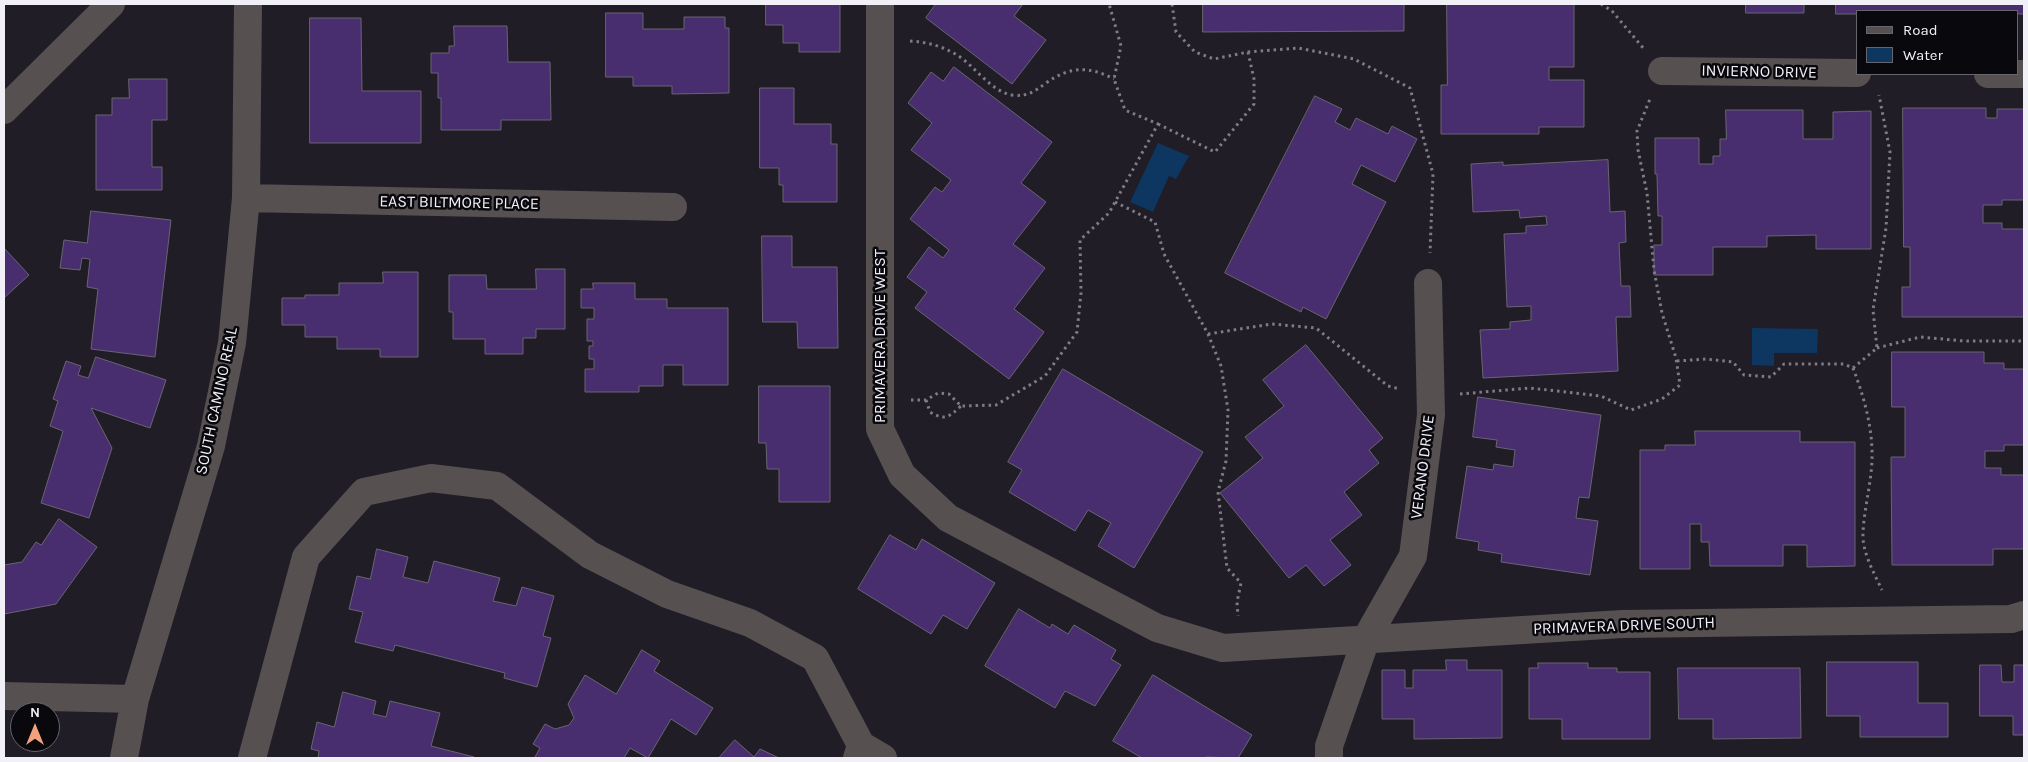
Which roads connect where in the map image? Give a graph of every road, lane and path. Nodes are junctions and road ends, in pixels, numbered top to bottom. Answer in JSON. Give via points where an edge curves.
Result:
{"nodes":[{"id":1,"x":111,"y":4,"type":"edge"},
{"id":2,"x":248,"y":4,"type":"edge"},
{"id":3,"x":880,"y":4,"type":"edge"},
{"id":4,"x":1109,"y":4,"type":"edge"},
{"id":5,"x":1172,"y":4,"type":"edge"},
{"id":6,"x":1601,"y":4,"type":"edge"},
{"id":7,"x":880,"y":41,"type":"junction"},
{"id":8,"x":1248,"y":52,"type":"junction"},
{"id":9,"x":1662,"y":71,"type":"junction"},
{"id":10,"x":1856,"y":73,"type":"edge"},
{"id":11,"x":1114,"y":79,"type":"junction"},
{"id":12,"x":1878,"y":90,"type":"dead end"},
{"id":13,"x":4,"y":110,"type":"edge"},
{"id":14,"x":1158,"y":124,"type":"junction"},
{"id":15,"x":246,"y":198,"type":"junction"},
{"id":16,"x":1115,"y":202,"type":"junction"},
{"id":17,"x":673,"y":208,"type":"dead end"},
{"id":18,"x":1428,"y":283,"type":"joint"},
{"id":19,"x":1208,"y":334,"type":"junction"},
{"id":20,"x":2024,"y":340,"type":"edge"},
{"id":21,"x":1877,"y":348,"type":"junction"},
{"id":22,"x":1677,"y":361,"type":"junction"},
{"id":23,"x":1853,"y":368,"type":"junction"},
{"id":24,"x":1430,"y":396,"type":"junction"},
{"id":25,"x":880,"y":398,"type":"junction"},
{"id":26,"x":926,"y":400,"type":"junction"},
{"id":27,"x":961,"y":406,"type":"junction"},
{"id":28,"x":2024,"y":615,"type":"edge"},
{"id":29,"x":1895,"y":621,"type":"junction"},
{"id":30,"x":1366,"y":639,"type":"junction"},
{"id":31,"x":1231,"y":647,"type":"junction"},
{"id":32,"x":4,"y":696,"type":"edge"},
{"id":33,"x":135,"y":700,"type":"junction"},
{"id":34,"x":867,"y":754,"type":"edge"},
{"id":35,"x":124,"y":758,"type":"edge"},
{"id":36,"x":252,"y":758,"type":"edge"},
{"id":37,"x":1328,"y":758,"type":"edge"}],
"edges":[{"from":1,"to":13,"type":"street"},
{"from":2,"to":15,"type":"street","name":"SOUTH CAMINO REAL"},
{"from":3,"to":7,"type":"street","name":"PRIMAVERA DRIVE WEST"},
{"from":4,"to":11,"type":"path","via":[[1122,46]]},
{"from":5,"to":8,"type":"path","via":[[1176,32],[1195,52],[1214,59]]},
{"from":6,"to":9,"type":"path","via":[[1612,11]]},
{"from":7,"to":11,"type":"path","via":[[927,42],[942,48],[1010,94],[1032,94],[1066,72],[1082,69],[1098,71]]},
{"from":7,"to":25,"type":"street","name":"PRIMAVERA DRIVE WEST"},
{"from":8,"to":14,"type":"path","via":[[1254,79],[1254,104],[1215,152]]},
{"from":8,"to":18,"type":"path","via":[[1298,48],[1354,59],[1410,88],[1433,174]]},
{"from":9,"to":10,"type":"street","name":"INVIERNO DRIVE"},
{"from":9,"to":22,"type":"path","via":[[1637,131],[1654,270],[1662,314]]},
{"from":11,"to":14,"type":"path","via":[[1125,110]]},
{"from":12,"to":21,"type":"path","via":[[1890,152],[1886,228],[1873,310]]},
{"from":14,"to":16,"type":"path"},
{"from":15,"to":17,"type":"street","name":"EAST BILTMORE PLACE"},
{"from":15,"to":33,"type":"street","name":"SOUTH CAMINO REAL","via":[[232,343],[211,446]]},
{"from":16,"to":19,"type":"path","via":[[1155,222],[1164,254]]},
{"from":16,"to":27,"type":"path","via":[[1109,213],[1080,240],[1081,293],[1077,332],[1045,376],[996,405]]},
{"from":18,"to":24,"type":"street","name":"VERANO DRIVE"},
{"from":19,"to":24,"type":"path","via":[[1272,324],[1316,328],[1388,386]]},
{"from":19,"to":31,"type":"path","via":[[1221,366],[1228,410],[1226,461],[1218,492],[1227,568],[1241,583]]},
{"from":20,"to":21,"type":"path","via":[[1964,341],[1920,337]]},
{"from":21,"to":23,"type":"path"},
{"from":22,"to":23,"type":"path","via":[[1706,359],[1732,362],[1744,374],[1771,377],[1784,364],[1844,364]]},
{"from":22,"to":24,"type":"path","via":[[1680,385],[1662,399],[1630,410],[1601,396],[1530,388]]},
{"from":23,"to":29,"type":"path","via":[[1871,431],[1872,460],[1862,534],[1869,564]]},
{"from":24,"to":30,"type":"street","name":"VERANO DRIVE","via":[[1431,414],[1412,556]]},
{"from":25,"to":26,"type":"path"},
{"from":25,"to":31,"type":"street","name":"PRIMAVERA DRIVE WEST","via":[[880,429],[902,475],[948,518],[1157,628]]},
{"from":26,"to":27,"type":"path","via":[[938,393],[949,394]]},
{"from":26,"to":27,"type":"path","via":[[930,412],[939,417],[950,416]]},
{"from":28,"to":29,"type":"street","name":"PRIMAVERA DRIVE SOUTH","via":[[2011,620]]},
{"from":29,"to":30,"type":"street","name":"PRIMAVERA DRIVE SOUTH","via":[[1623,624]]},
{"from":30,"to":31,"type":"street","name":"PRIMAVERA DRIVE SOUTH"},
{"from":30,"to":37,"type":"street","name":"VERANO DRIVE","via":[[1329,746]]},
{"from":32,"to":33,"type":"street"},
{"from":33,"to":35,"type":"street","name":"SOUTH CAMINO REAL"},
{"from":34,"to":36,"type":"street","via":[[816,658],[750,623],[666,594],[590,555],[497,486],[431,478],[364,492],[306,557]]}]}
